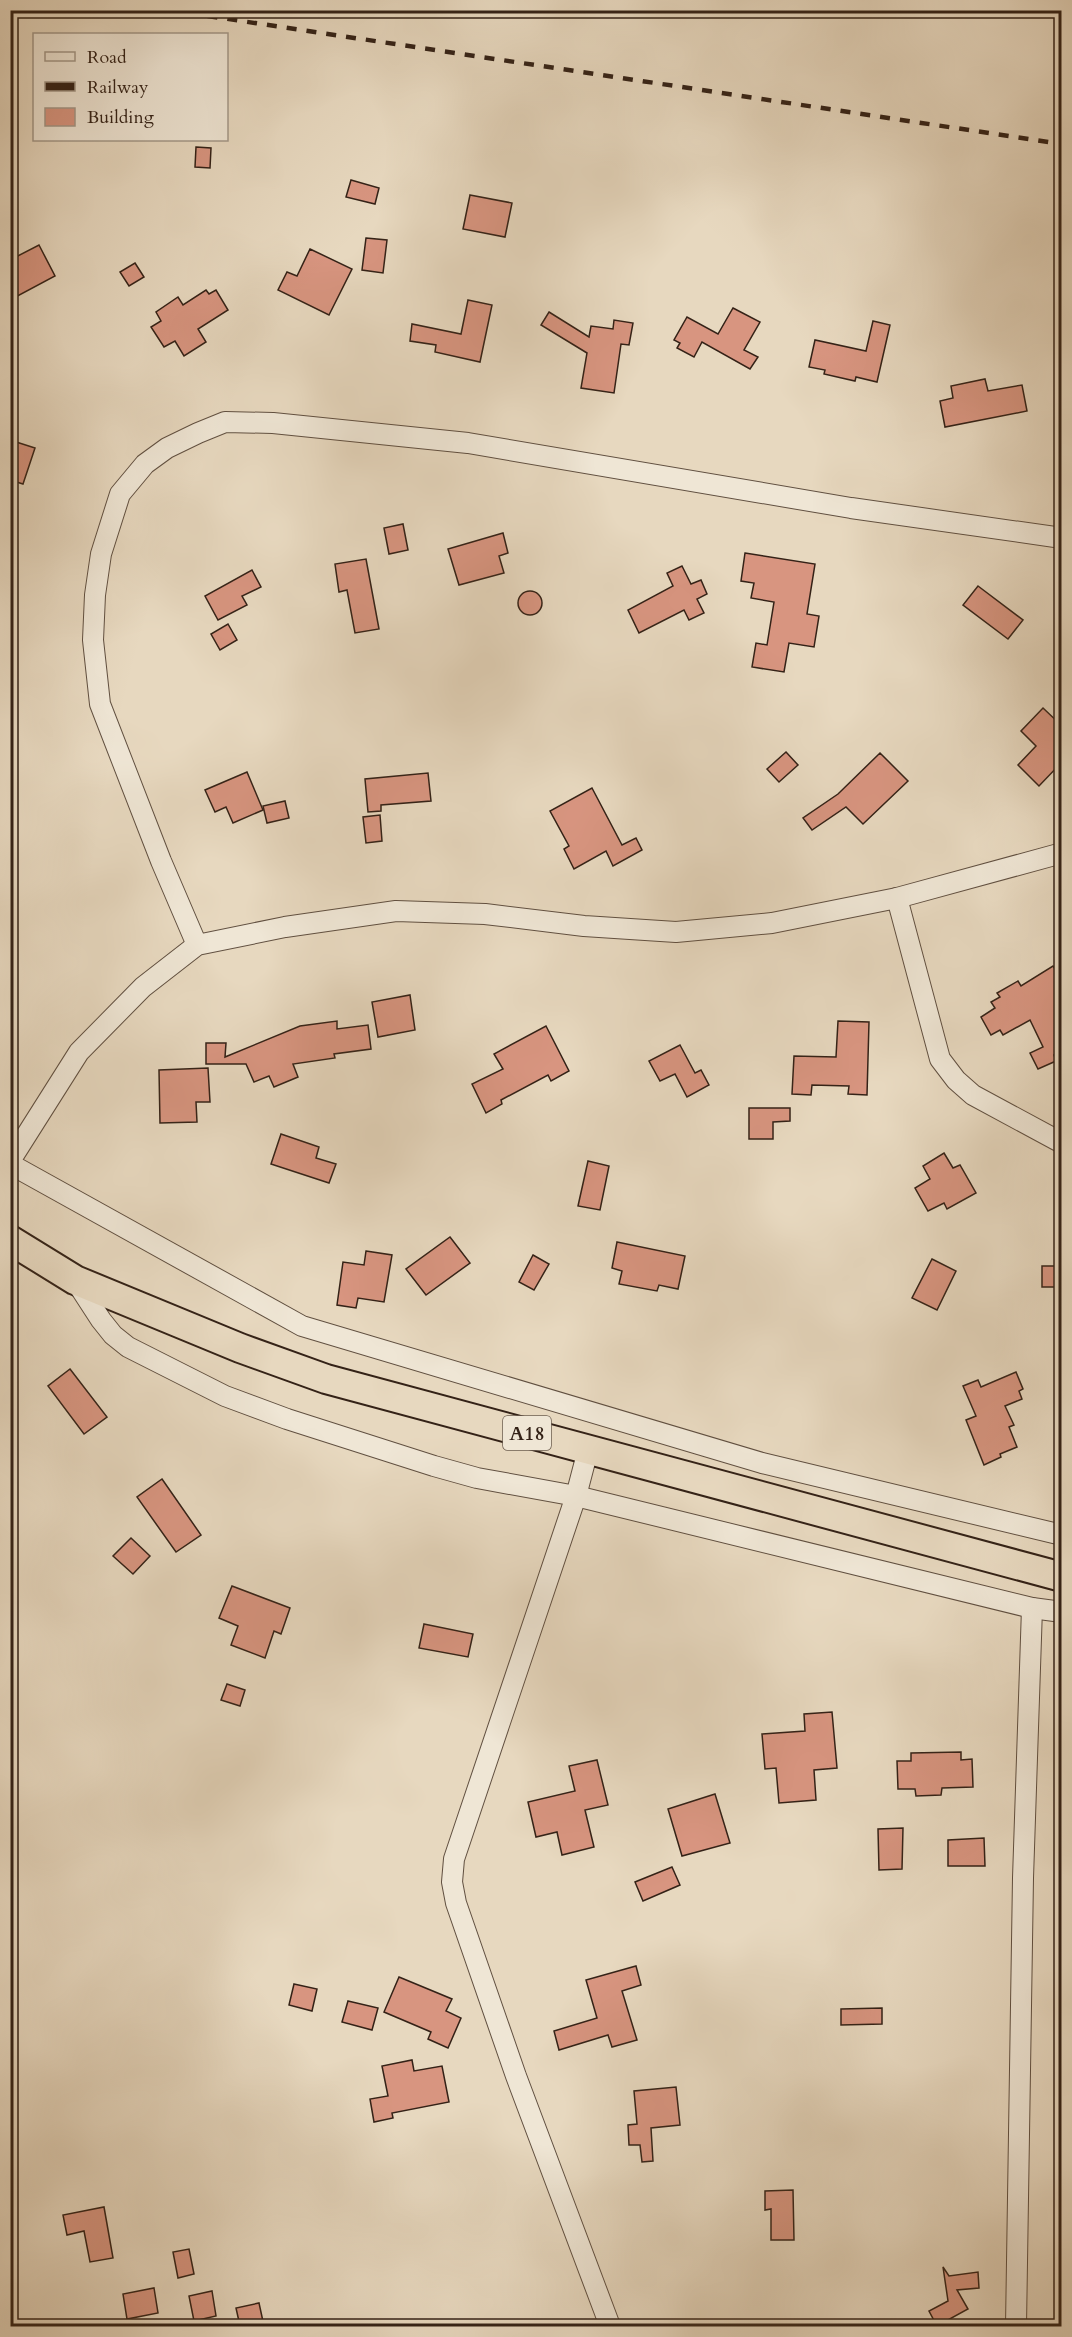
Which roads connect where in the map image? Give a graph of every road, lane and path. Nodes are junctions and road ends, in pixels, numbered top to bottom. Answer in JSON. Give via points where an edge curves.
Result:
{"nodes":[{"id":1,"x":1062,"y":538,"type":"edge"},
{"id":2,"x":1062,"y":853,"type":"edge"},
{"id":3,"x":897,"y":898,"type":"junction"},
{"id":4,"x":198,"y":945,"type":"junction"},
{"id":5,"x":1062,"y":1143,"type":"edge"},
{"id":6,"x":10,"y":1162,"type":"edge"},
{"id":7,"x":10,"y":1240,"type":"edge"},
{"id":8,"x":75,"y":1280,"type":"junction"},
{"id":9,"x":588,"y":1450,"type":"junction"},
{"id":10,"x":576,"y":1496,"type":"junction"},
{"id":11,"x":1062,"y":1535,"type":"edge"},
{"id":12,"x":1062,"y":1577,"type":"edge"},
{"id":13,"x":1032,"y":1608,"type":"junction"},
{"id":14,"x":1062,"y":1612,"type":"edge"},
{"id":15,"x":610,"y":2326,"type":"edge"},
{"id":16,"x":1016,"y":2326,"type":"edge"}],
"edges":[{"from":1,"to":4,"type":"street","via":[[851,508],[468,443],[273,423],[225,422],[198,433],[145,464],[120,494],[101,554],[93,640],[100,704]]},
{"from":2,"to":3,"type":"street"},
{"from":3,"to":4,"type":"street","via":[[772,923],[676,932],[485,914],[396,911],[285,927]]},
{"from":3,"to":5,"type":"street","via":[[940,1059],[973,1095]]},
{"from":4,"to":6,"type":"street","via":[[143,987],[79,1052]]},
{"from":6,"to":11,"type":"street","via":[[302,1326],[762,1463]]},
{"from":7,"to":8,"type":"highway","number":"A18"},
{"from":8,"to":9,"type":"highway","number":"A18","via":[[326,1379]]},
{"from":8,"to":10,"type":"street","via":[[101,1320],[128,1347],[225,1396],[434,1466]]},
{"from":9,"to":10,"type":"street"},
{"from":9,"to":12,"type":"highway","number":"A18"},
{"from":10,"to":13,"type":"street"},
{"from":10,"to":15,"type":"street","via":[[454,1859],[452,1882],[516,2076]]},
{"from":13,"to":14,"type":"street"},
{"from":13,"to":16,"type":"street"}]}
